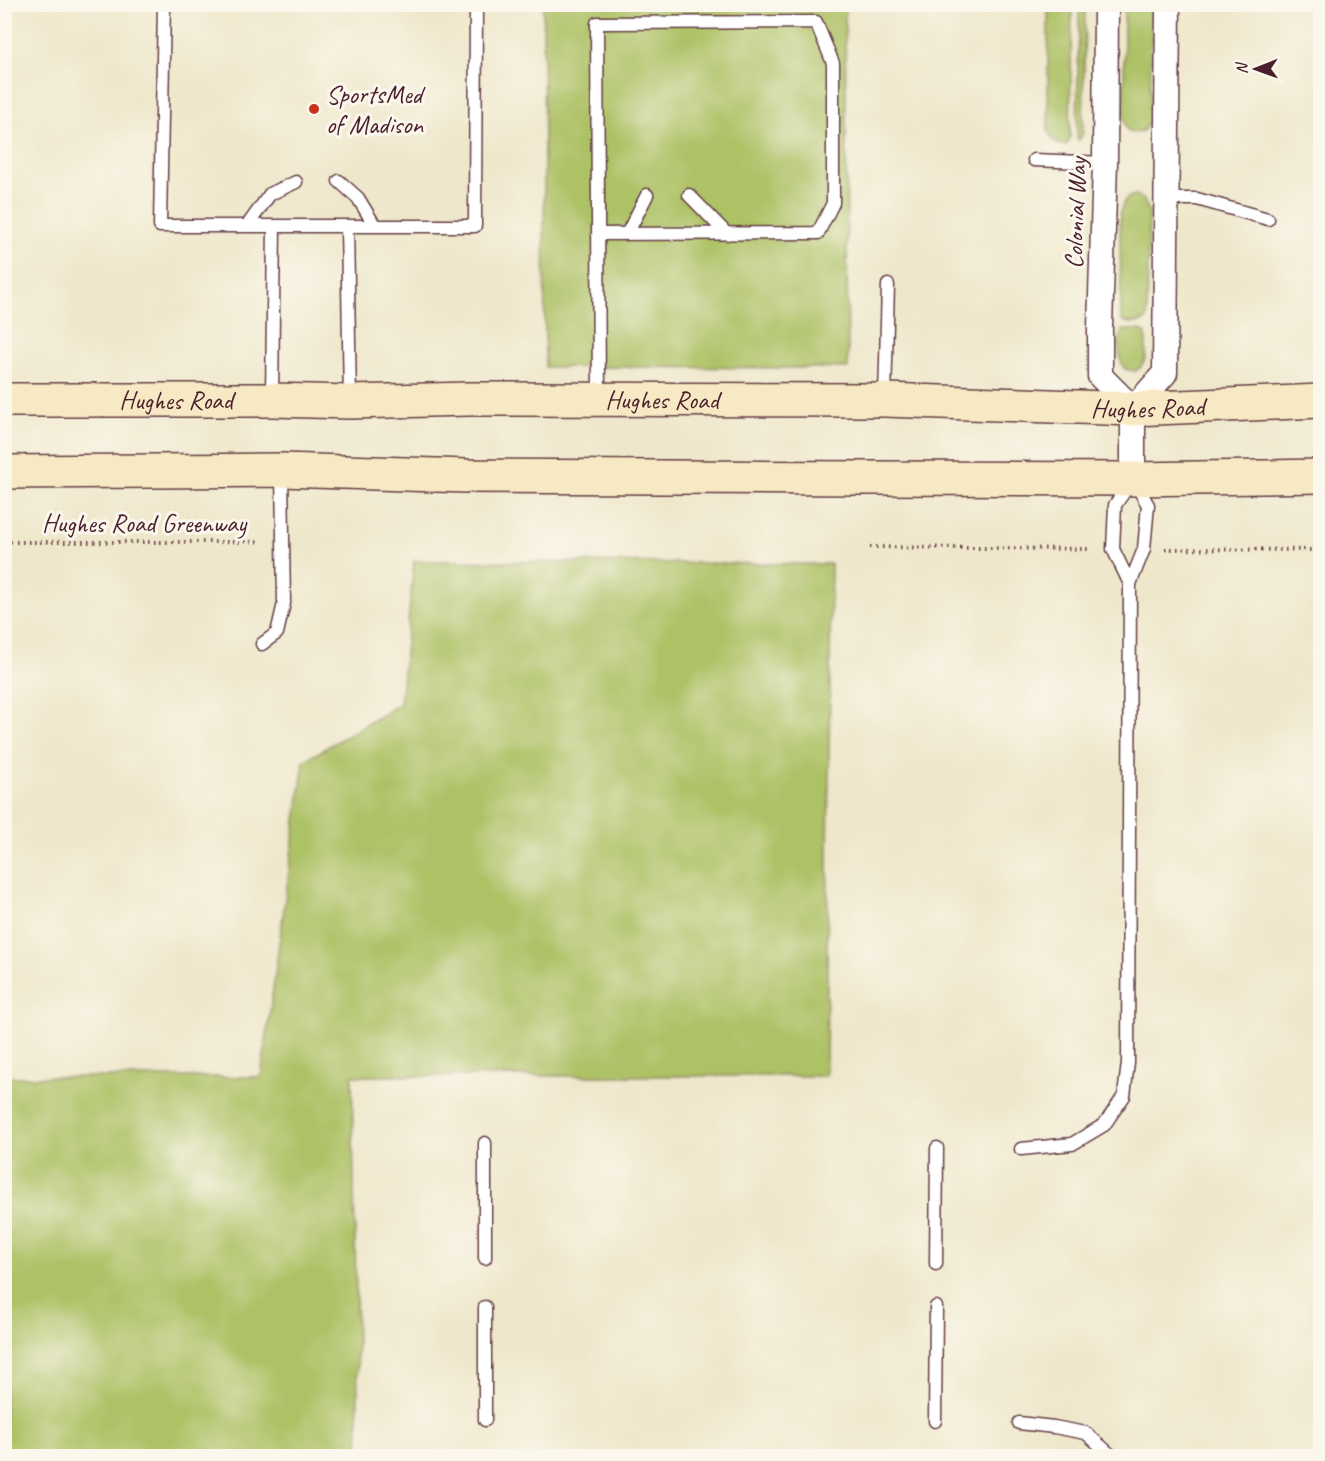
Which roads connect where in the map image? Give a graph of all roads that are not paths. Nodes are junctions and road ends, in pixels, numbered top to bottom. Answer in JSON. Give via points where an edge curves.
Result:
{"nodes":[{"id":1,"x":164,"y":4,"type":"edge"},
{"id":2,"x":476,"y":4,"type":"edge"},
{"id":3,"x":1106,"y":4,"type":"edge"},
{"id":4,"x":1168,"y":4,"type":"edge"},
{"id":5,"x":1034,"y":160,"type":"dead end"},
{"id":6,"x":1105,"y":163,"type":"junction"},
{"id":7,"x":339,"y":181,"type":"dead end"},
{"id":8,"x":296,"y":182,"type":"dead end"},
{"id":9,"x":647,"y":195,"type":"dead end"},
{"id":10,"x":689,"y":195,"type":"dead end"},
{"id":11,"x":1167,"y":199,"type":"junction"},
{"id":12,"x":1268,"y":219,"type":"dead end"},
{"id":13,"x":247,"y":226,"type":"junction"},
{"id":14,"x":274,"y":226,"type":"junction"},
{"id":15,"x":347,"y":226,"type":"junction"},
{"id":16,"x":375,"y":226,"type":"junction"},
{"id":17,"x":598,"y":234,"type":"junction"},
{"id":18,"x":627,"y":234,"type":"junction"},
{"id":19,"x":727,"y":234,"type":"junction"},
{"id":20,"x":888,"y":285,"type":"dead end"},
{"id":21,"x":599,"y":399,"type":"junction"},
{"id":22,"x":4,"y":400,"type":"edge"},
{"id":23,"x":272,"y":400,"type":"junction"},
{"id":24,"x":885,"y":400,"type":"junction"},
{"id":25,"x":1320,"y":401,"type":"edge"},
{"id":26,"x":350,"y":402,"type":"junction"},
{"id":27,"x":1133,"y":409,"type":"junction"},
{"id":28,"x":282,"y":470,"type":"junction"},
{"id":29,"x":4,"y":472,"type":"edge"},
{"id":30,"x":1320,"y":476,"type":"edge"},
{"id":31,"x":1133,"y":479,"type":"junction"},
{"id":32,"x":1130,"y":584,"type":"junction"},
{"id":33,"x":262,"y":644,"type":"dead end"},
{"id":34,"x":485,"y":1143,"type":"dead end"},
{"id":35,"x":937,"y":1148,"type":"dead end"},
{"id":36,"x":1021,"y":1149,"type":"dead end"},
{"id":37,"x":485,"y":1258,"type":"dead end"},
{"id":38,"x":936,"y":1264,"type":"dead end"},
{"id":39,"x":484,"y":1307,"type":"dead end"},
{"id":40,"x":936,"y":1307,"type":"dead end"},
{"id":41,"x":484,"y":1420,"type":"dead end"},
{"id":42,"x":935,"y":1421,"type":"dead end"},
{"id":43,"x":1019,"y":1423,"type":"dead end"},
{"id":44,"x":1112,"y":1456,"type":"edge"}],
"edges":[{"from":1,"to":13,"type":"lane","via":[[160,226]]},
{"from":2,"to":16,"type":"lane","via":[[475,226]]},
{"from":3,"to":6,"type":"street","name":"Colonial Way"},
{"from":4,"to":11,"type":"street"},
{"from":5,"to":6,"type":"lane"},
{"from":6,"to":27,"type":"street","name":"Colonial Way","via":[[1100,376]]},
{"from":7,"to":16,"type":"lane","via":[[358,198]]},
{"from":8,"to":13,"type":"lane","via":[[270,194]]},
{"from":9,"to":18,"type":"lane"},
{"from":10,"to":19,"type":"lane"},
{"from":11,"to":12,"type":"lane","via":[[1197,199]]},
{"from":11,"to":27,"type":"street","via":[[1166,373]]},
{"from":13,"to":14,"type":"lane"},
{"from":14,"to":15,"type":"lane"},
{"from":14,"to":23,"type":"lane"},
{"from":15,"to":16,"type":"lane"},
{"from":15,"to":26,"type":"lane"},
{"from":17,"to":18,"type":"lane"},
{"from":17,"to":19,"type":"lane","via":[[597,23],[816,22],[833,63],[833,203],[818,233]]},
{"from":17,"to":21,"type":"lane"},
{"from":18,"to":19,"type":"lane"},
{"from":20,"to":24,"type":"lane"},
{"from":21,"to":24,"type":"main road","name":"Hughes Road"},
{"from":21,"to":26,"type":"main road","name":"Hughes Road"},
{"from":22,"to":23,"type":"main road","name":"Hughes Road"},
{"from":23,"to":26,"type":"main road","name":"Hughes Road"},
{"from":24,"to":27,"type":"main road","name":"Hughes Road"},
{"from":25,"to":27,"type":"main road","name":"Hughes Road"},
{"from":27,"to":31,"type":"street"},
{"from":28,"to":29,"type":"main road"},
{"from":28,"to":31,"type":"main road","via":[[467,476]]},
{"from":28,"to":33,"type":"lane","via":[[284,603],[277,633]]},
{"from":30,"to":31,"type":"main road"},
{"from":31,"to":32,"type":"lane","via":[[1148,505],[1144,549]]},
{"from":31,"to":32,"type":"lane","via":[[1115,506],[1113,549]]},
{"from":32,"to":36,"type":"lane","via":[[1128,1052],[1124,1096],[1104,1125],[1072,1144]]},
{"from":34,"to":37,"type":"lane"},
{"from":35,"to":38,"type":"lane"},
{"from":39,"to":41,"type":"lane"},
{"from":40,"to":42,"type":"lane"},
{"from":43,"to":44,"type":"lane","via":[[1086,1433]]}]}
